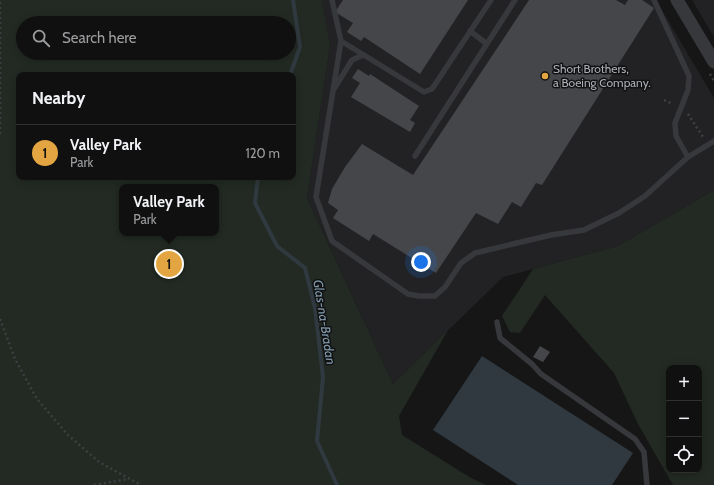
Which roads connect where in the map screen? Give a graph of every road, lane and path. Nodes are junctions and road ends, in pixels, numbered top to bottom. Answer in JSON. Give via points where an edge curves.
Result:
{"nodes":[{"id":1,"x":0,"y":0,"type":"edge"},
{"id":2,"x":332,"y":0,"type":"edge"},
{"id":3,"x":491,"y":0,"type":"edge"},
{"id":4,"x":515,"y":0,"type":"edge"},
{"id":5,"x":654,"y":0,"type":"edge"},
{"id":6,"x":677,"y":0,"type":"edge"},
{"id":7,"x":470,"y":31,"type":"junction"},
{"id":8,"x":341,"y":41,"type":"junction"},
{"id":9,"x":487,"y":44,"type":"junction"},
{"id":10,"x":363,"y":55,"type":"junction"},
{"id":11,"x":714,"y":62,"type":"edge"},
{"id":12,"x":332,"y":93,"type":"junction"},
{"id":13,"x":664,"y":100,"type":"dead end"},
{"id":14,"x":681,"y":109,"type":"junction"},
{"id":15,"x":0,"y":134,"type":"edge"},
{"id":16,"x":714,"y":141,"type":"edge"},
{"id":17,"x":708,"y":144,"type":"junction"},
{"id":18,"x":415,"y":156,"type":"dead end"},
{"id":19,"x":688,"y":157,"type":"junction"},
{"id":20,"x":0,"y":319,"type":"edge"},
{"id":21,"x":496,"y":322,"type":"dead end"},
{"id":22,"x":128,"y":479,"type":"junction"},
{"id":23,"x":94,"y":485,"type":"edge"},
{"id":24,"x":141,"y":485,"type":"edge"},
{"id":25,"x":647,"y":485,"type":"edge"}],
"edges":[{"from":1,"to":15,"type":"path"},
{"from":2,"to":8,"type":"lane"},
{"from":3,"to":7,"type":"lane"},
{"from":4,"to":9,"type":"lane"},
{"from":5,"to":14,"type":"lane","via":[[689,76],[688,90]]},
{"from":6,"to":11,"type":"street"},
{"from":7,"to":9,"type":"lane"},
{"from":7,"to":10,"type":"lane","via":[[432,89],[424,92]]},
{"from":8,"to":10,"type":"lane"},
{"from":8,"to":12,"type":"lane"},
{"from":9,"to":18,"type":"lane"},
{"from":10,"to":12,"type":"lane","via":[[352,60]]},
{"from":12,"to":19,"type":"lane","via":[[316,198],[332,241],[408,294],[419,296],[435,296],[445,287],[461,263],[475,253],[584,230],[620,213],[645,196]]},
{"from":13,"to":14,"type":"path"},
{"from":14,"to":17,"type":"path","via":[[687,111]]},
{"from":14,"to":19,"type":"lane","via":[[675,123],[676,136]]},
{"from":16,"to":17,"type":"lane"},
{"from":17,"to":19,"type":"lane"},
{"from":20,"to":22,"type":"path","via":[[15,359],[37,399],[68,435],[99,462]]},
{"from":21,"to":25,"type":"lane","via":[[500,338],[532,364],[540,374],[635,439],[644,452]]},
{"from":22,"to":23,"type":"path"},
{"from":22,"to":24,"type":"path"}]}
